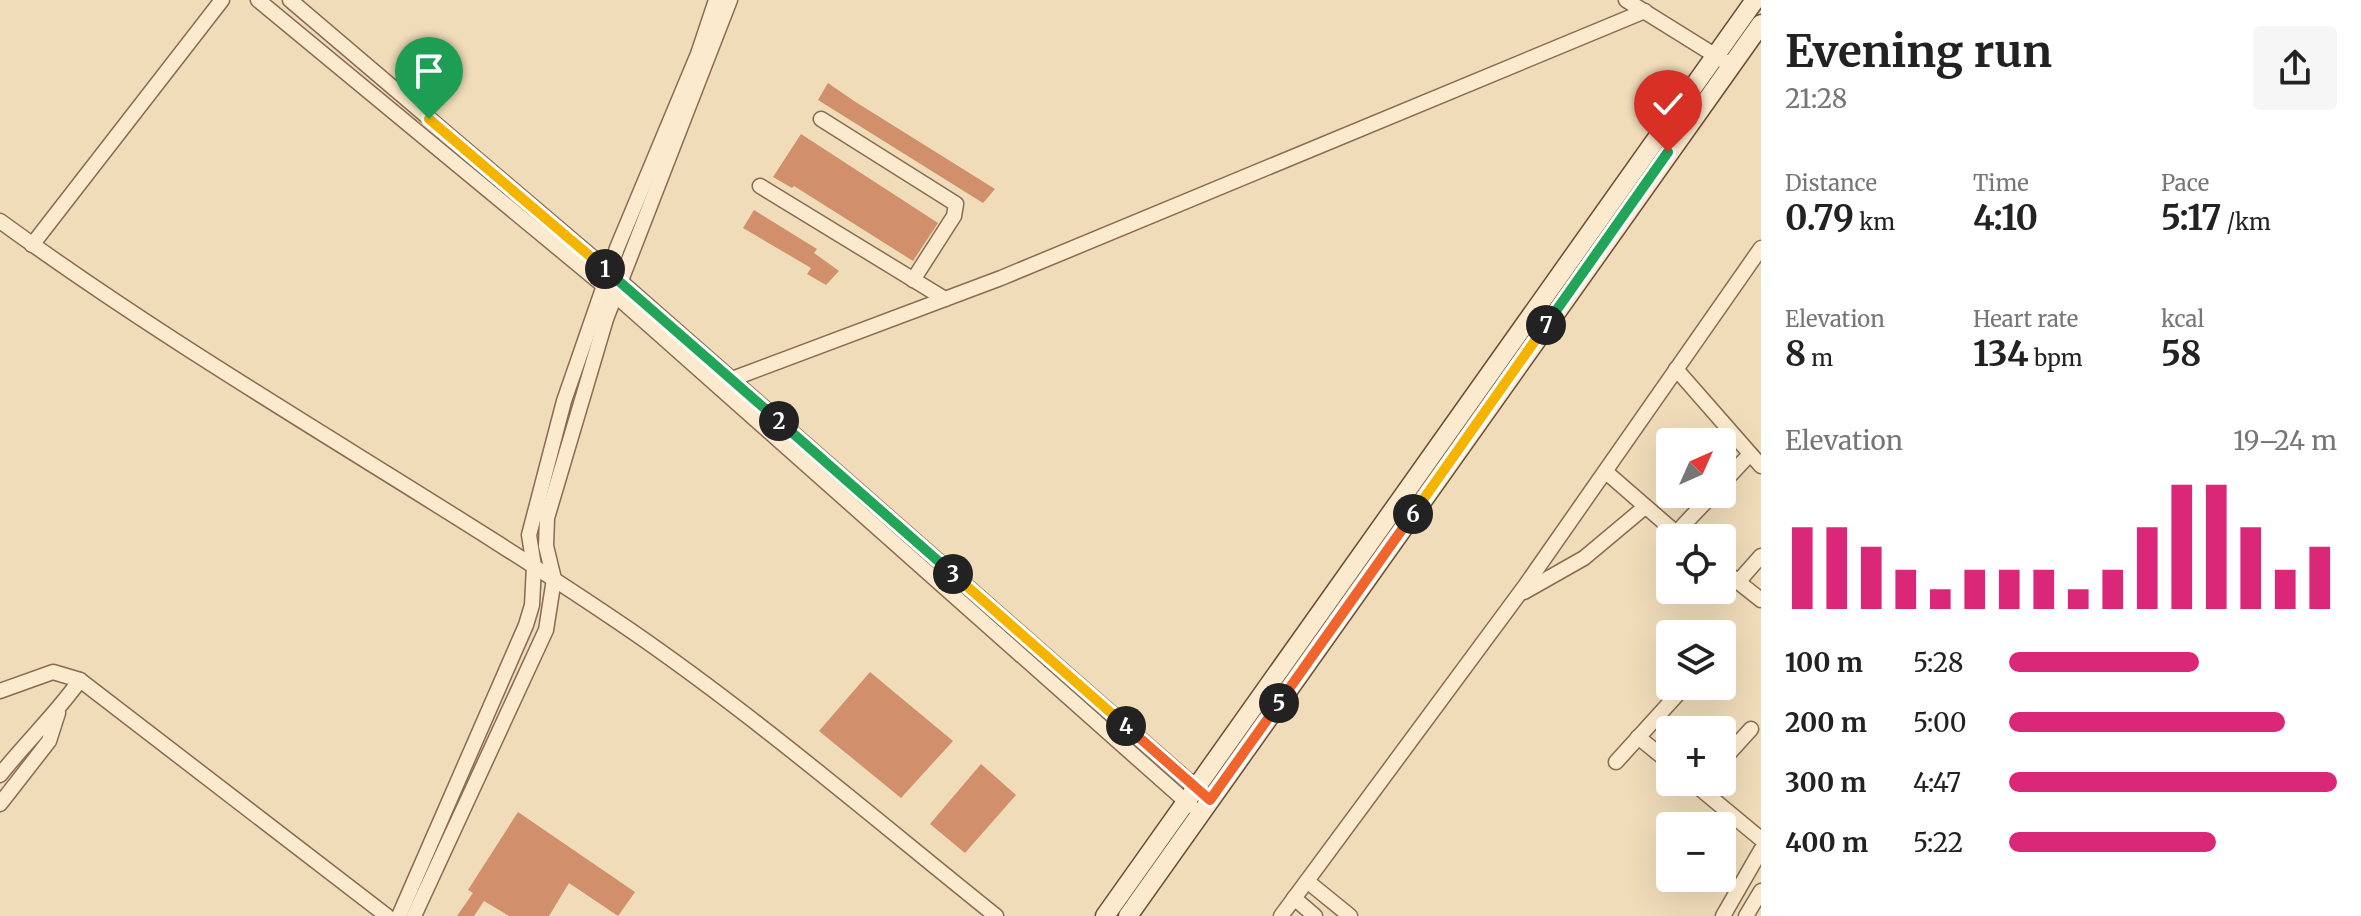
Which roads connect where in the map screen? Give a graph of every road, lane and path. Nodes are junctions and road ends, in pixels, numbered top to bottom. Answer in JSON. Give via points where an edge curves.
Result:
{"nodes":[{"id":1,"x":222,"y":0,"type":"edge"},
{"id":2,"x":258,"y":0,"type":"edge"},
{"id":3,"x":290,"y":0,"type":"edge"},
{"id":4,"x":716,"y":0,"type":"edge"},
{"id":5,"x":730,"y":0,"type":"edge"},
{"id":6,"x":1626,"y":0,"type":"edge"},
{"id":7,"x":1755,"y":0,"type":"edge"},
{"id":8,"x":1645,"y":11,"type":"junction"},
{"id":9,"x":1761,"y":24,"type":"edge"},
{"id":10,"x":1723,"y":60,"type":"junction"},
{"id":11,"x":821,"y":119,"type":"dead end"},
{"id":12,"x":760,"y":186,"type":"dead end"},
{"id":13,"x":0,"y":221,"type":"edge"},
{"id":14,"x":32,"y":245,"type":"junction"},
{"id":15,"x":1761,"y":248,"type":"edge"},
{"id":16,"x":913,"y":280,"type":"junction"},
{"id":17,"x":613,"y":285,"type":"junction"},
{"id":18,"x":945,"y":299,"type":"junction"},
{"id":19,"x":1676,"y":369,"type":"junction"},
{"id":20,"x":731,"y":379,"type":"junction"},
{"id":21,"x":716,"y":385,"type":"junction"},
{"id":22,"x":1750,"y":454,"type":"junction"},
{"id":23,"x":1761,"y":466,"type":"edge"},
{"id":24,"x":1736,"y":469,"type":"edge"},
{"id":25,"x":1606,"y":472,"type":"junction"},
{"id":26,"x":1645,"y":507,"type":"junction"},
{"id":27,"x":1702,"y":508,"type":"edge"},
{"id":28,"x":1665,"y":524,"type":"edge"},
{"id":29,"x":1689,"y":524,"type":"edge"},
{"id":30,"x":1761,"y":556,"type":"edge"},
{"id":31,"x":534,"y":566,"type":"junction"},
{"id":32,"x":554,"y":579,"type":"junction"},
{"id":33,"x":1738,"y":582,"type":"joint"},
{"id":34,"x":1516,"y":596,"type":"junction"},
{"id":35,"x":1761,"y":600,"type":"edge"},
{"id":36,"x":80,"y":680,"type":"junction"},
{"id":37,"x":0,"y":691,"type":"edge"},
{"id":38,"x":1672,"y":700,"type":"edge"},
{"id":39,"x":58,"y":712,"type":"junction"},
{"id":40,"x":1751,"y":729,"type":"dead end"},
{"id":41,"x":1638,"y":737,"type":"junction"},
{"id":42,"x":1736,"y":746,"type":"edge"},
{"id":43,"x":1656,"y":752,"type":"edge"},
{"id":44,"x":1616,"y":762,"type":"dead end"},
{"id":45,"x":0,"y":775,"type":"edge"},
{"id":46,"x":1712,"y":796,"type":"edge"},
{"id":47,"x":1199,"y":802,"type":"junction"},
{"id":48,"x":0,"y":804,"type":"edge"},
{"id":49,"x":1761,"y":839,"type":"edge"},
{"id":50,"x":1761,"y":850,"type":"edge"},
{"id":51,"x":1307,"y":881,"type":"junction"},
{"id":52,"x":1761,"y":891,"type":"edge"},
{"id":53,"x":1294,"y":898,"type":"junction"},
{"id":54,"x":387,"y":916,"type":"edge"},
{"id":55,"x":399,"y":916,"type":"edge"},
{"id":56,"x":414,"y":916,"type":"edge"},
{"id":57,"x":996,"y":916,"type":"edge"},
{"id":58,"x":1105,"y":916,"type":"edge"},
{"id":59,"x":1128,"y":916,"type":"edge"},
{"id":60,"x":1281,"y":916,"type":"edge"},
{"id":61,"x":1315,"y":916,"type":"edge"},
{"id":62,"x":1350,"y":916,"type":"edge"},
{"id":63,"x":1723,"y":916,"type":"edge"},
{"id":64,"x":1746,"y":916,"type":"edge"}],
"edges":[{"from":1,"to":14,"type":"street"},
{"from":2,"to":17,"type":"street"},
{"from":3,"to":17,"type":"street"},
{"from":4,"to":17,"type":"street","via":[[617,248]]},
{"from":5,"to":17,"type":"street"},
{"from":6,"to":8,"type":"street"},
{"from":7,"to":10,"type":"main road"},
{"from":8,"to":10,"type":"street"},
{"from":8,"to":18,"type":"street"},
{"from":9,"to":10,"type":"main road"},
{"from":10,"to":47,"type":"main road"},
{"from":11,"to":16,"type":"street","via":[[956,204],[954,216]]},
{"from":12,"to":16,"type":"street"},
{"from":13,"to":14,"type":"street"},
{"from":14,"to":31,"type":"street","via":[[177,343]]},
{"from":15,"to":19,"type":"street"},
{"from":16,"to":18,"type":"street"},
{"from":17,"to":20,"type":"street"},
{"from":17,"to":21,"type":"street"},
{"from":17,"to":31,"type":"street","via":[[564,401],[529,535]]},
{"from":17,"to":32,"type":"street","via":[[547,518],[546,546]]},
{"from":18,"to":20,"type":"street"},
{"from":19,"to":22,"type":"street"},
{"from":19,"to":25,"type":"street"},
{"from":20,"to":21,"type":"street"},
{"from":20,"to":47,"type":"street"},
{"from":21,"to":47,"type":"street"},
{"from":22,"to":23,"type":"street"},
{"from":22,"to":24,"type":"street"},
{"from":25,"to":26,"type":"street"},
{"from":25,"to":34,"type":"street"},
{"from":26,"to":28,"type":"street"},
{"from":26,"to":34,"type":"street","via":[[1584,558]]},
{"from":27,"to":29,"type":"street"},
{"from":30,"to":33,"type":"street"},
{"from":31,"to":32,"type":"street"},
{"from":31,"to":55,"type":"street","via":[[526,625]]},
{"from":32,"to":56,"type":"street","via":[[546,630]]},
{"from":32,"to":57,"type":"street","via":[[718,694]]},
{"from":33,"to":35,"type":"street"},
{"from":34,"to":51,"type":"street"},
{"from":36,"to":37,"type":"street","via":[[53,672]]},
{"from":36,"to":39,"type":"street"},
{"from":36,"to":54,"type":"street"},
{"from":38,"to":41,"type":"street"},
{"from":39,"to":45,"type":"street","via":[[35,731]]},
{"from":39,"to":48,"type":"street","via":[[49,741]]},
{"from":40,"to":42,"type":"street"},
{"from":41,"to":43,"type":"street"},
{"from":41,"to":44,"type":"street"},
{"from":46,"to":49,"type":"street"},
{"from":47,"to":58,"type":"main road"},
{"from":47,"to":59,"type":"main road"},
{"from":50,"to":63,"type":"street"},
{"from":51,"to":53,"type":"street"},
{"from":51,"to":62,"type":"street"},
{"from":52,"to":64,"type":"street"},
{"from":53,"to":60,"type":"street"},
{"from":53,"to":61,"type":"street"}]}
